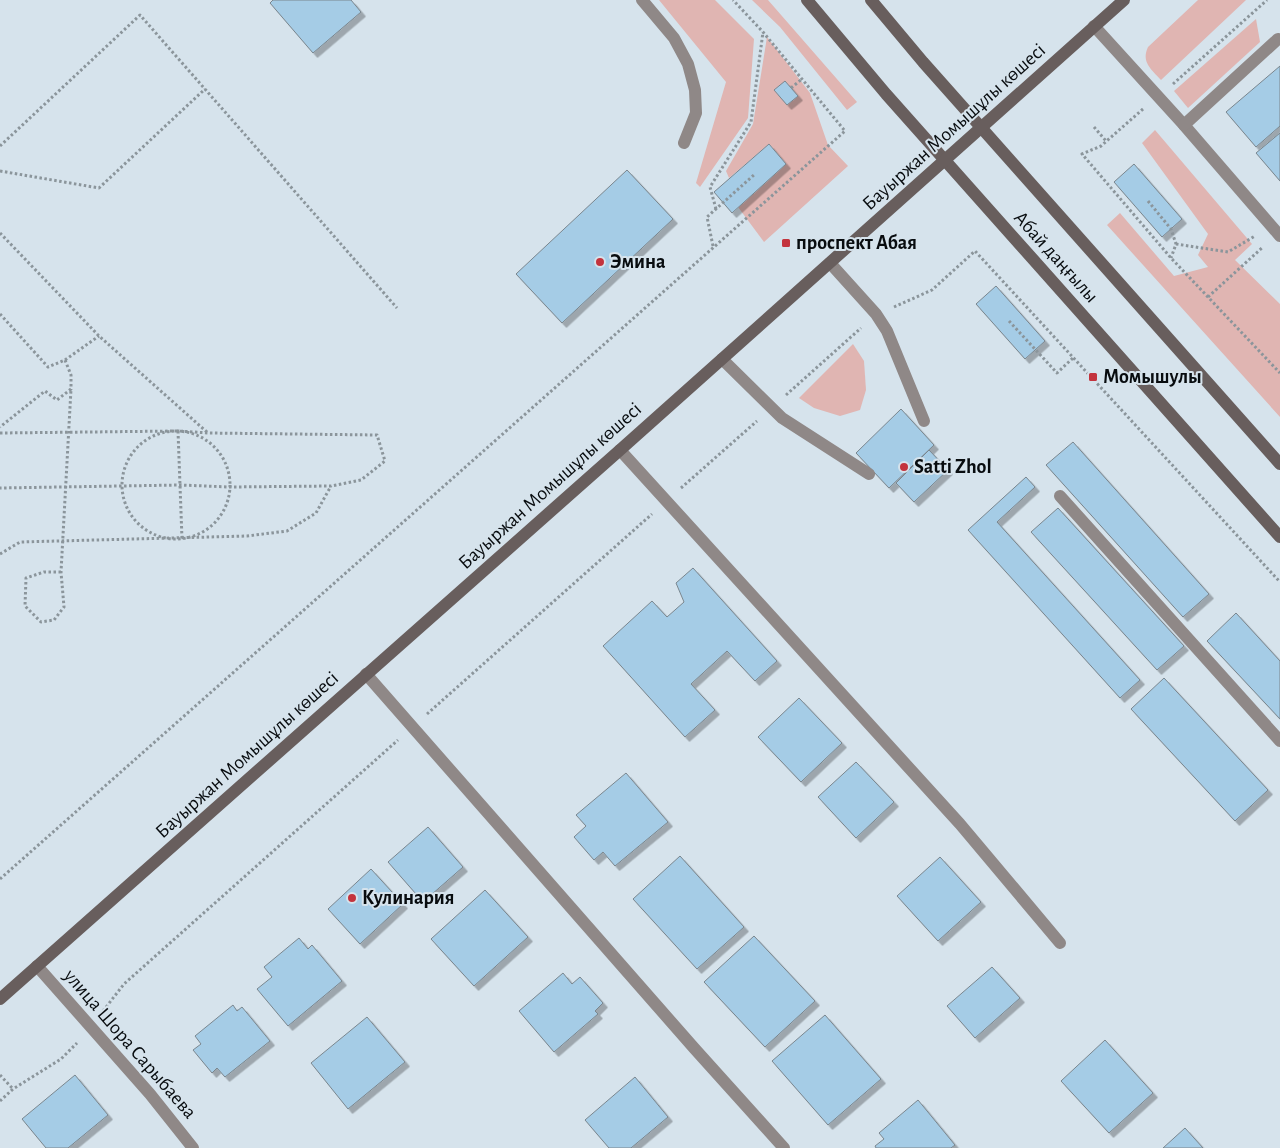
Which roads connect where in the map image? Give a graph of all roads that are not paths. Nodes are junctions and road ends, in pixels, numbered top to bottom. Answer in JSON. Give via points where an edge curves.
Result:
{"nodes":[{"id":1,"x":642,"y":0,"type":"edge"},
{"id":2,"x":807,"y":0,"type":"edge"},
{"id":3,"x":871,"y":0,"type":"edge"},
{"id":4,"x":1124,"y":0,"type":"edge"},
{"id":5,"x":1094,"y":26,"type":"junction"},
{"id":6,"x":1278,"y":39,"type":"dead end"},
{"id":7,"x":1184,"y":125,"type":"junction"},
{"id":8,"x":981,"y":128,"type":"junction"},
{"id":9,"x":684,"y":143,"type":"dead end"},
{"id":10,"x":944,"y":160,"type":"junction"},
{"id":11,"x":1276,"y":232,"type":"edge"},
{"id":12,"x":830,"y":263,"type":"junction"},
{"id":13,"x":722,"y":359,"type":"junction"},
{"id":14,"x":924,"y":421,"type":"dead end"},
{"id":15,"x":620,"y":450,"type":"junction"},
{"id":16,"x":1280,"y":464,"type":"edge"},
{"id":17,"x":869,"y":474,"type":"dead end"},
{"id":18,"x":1060,"y":496,"type":"dead end"},
{"id":19,"x":1280,"y":537,"type":"edge"},
{"id":20,"x":366,"y":674,"type":"junction"},
{"id":21,"x":1280,"y":741,"type":"edge"},
{"id":22,"x":1060,"y":942,"type":"dead end"},
{"id":23,"x":37,"y":966,"type":"junction"},
{"id":24,"x":0,"y":999,"type":"edge"},
{"id":25,"x":193,"y":1148,"type":"edge"},
{"id":26,"x":784,"y":1148,"type":"edge"}],
"edges":[{"from":1,"to":9,"type":"street","via":[[674,38],[688,64],[695,90],[696,113]]},
{"from":2,"to":10,"type":"main road","name":"Абай даңғылы"},
{"from":3,"to":8,"type":"main road","name":"Абай даңғылы"},
{"from":4,"to":5,"type":"main road","name":"Бауыржан Момышұлы көшесі"},
{"from":5,"to":7,"type":"street"},
{"from":5,"to":8,"type":"main road","name":"Бауыржан Момышұлы көшесі"},
{"from":6,"to":7,"type":"street"},
{"from":7,"to":11,"type":"street"},
{"from":8,"to":10,"type":"main road","name":"Бауыржан Момышұлы көшесі"},
{"from":8,"to":16,"type":"main road","name":"Абай даңғылы"},
{"from":10,"to":12,"type":"main road","name":"Бауыржан Момышұлы көшесі"},
{"from":10,"to":19,"type":"main road","name":"Абай даңғылы"},
{"from":12,"to":13,"type":"main road","name":"Бауыржан Момышұлы көшесі"},
{"from":12,"to":14,"type":"street","via":[[887,331]]},
{"from":13,"to":15,"type":"main road","name":"Бауыржан Момышұлы көшесі"},
{"from":13,"to":17,"type":"street","via":[[782,418]]},
{"from":15,"to":20,"type":"main road","name":"Бауыржан Момышұлы көшесі"},
{"from":15,"to":22,"type":"street","via":[[960,824]]},
{"from":18,"to":21,"type":"street"},
{"from":20,"to":23,"type":"main road","name":"Бауыржан Момышұлы көшесі"},
{"from":20,"to":26,"type":"street"},
{"from":23,"to":24,"type":"main road","name":"Бауыржан Момышұлы көшесі"},
{"from":23,"to":25,"type":"street","name":"улица Шора Сарыбаева"}]}
